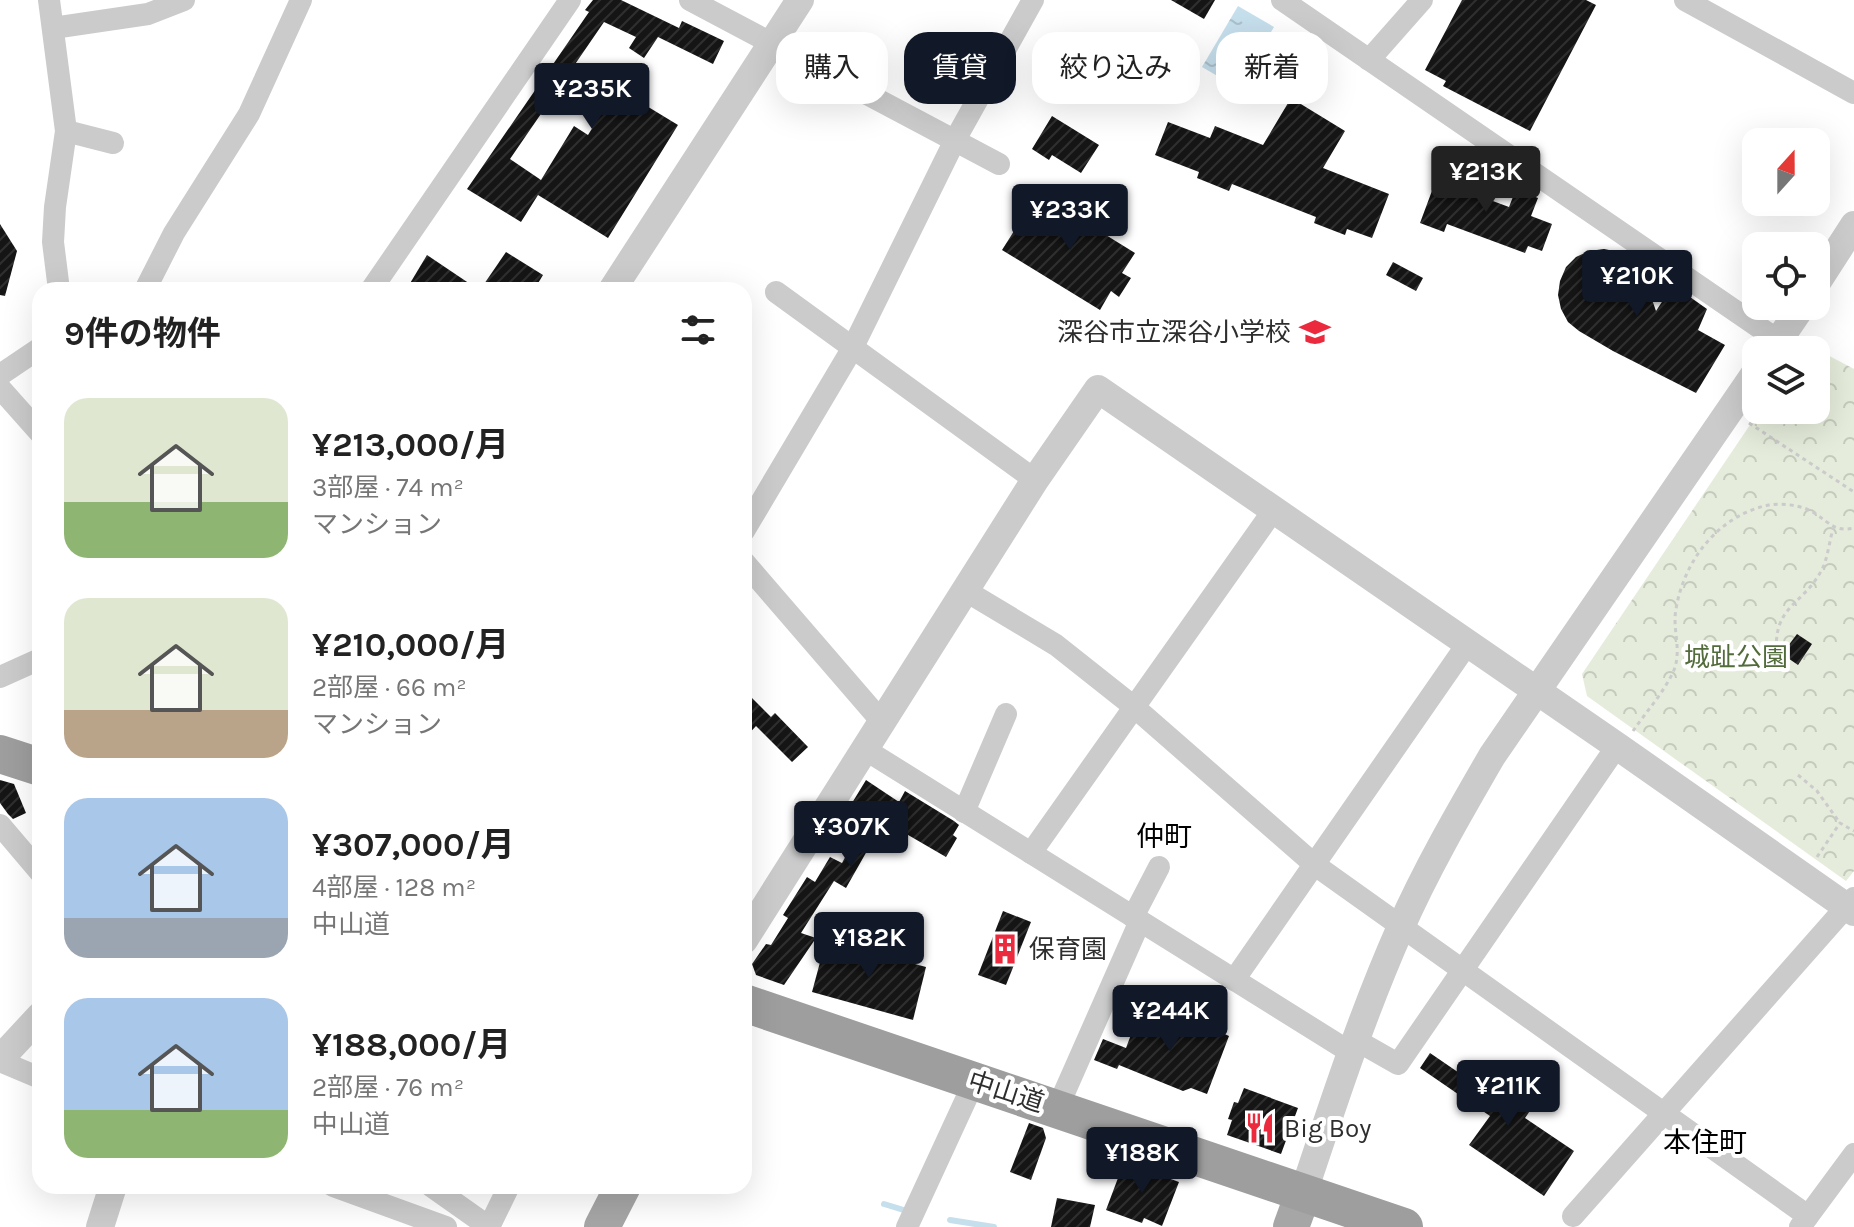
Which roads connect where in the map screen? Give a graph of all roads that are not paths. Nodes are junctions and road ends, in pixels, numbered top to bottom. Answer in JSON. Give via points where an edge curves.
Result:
{"nodes":[{"id":1,"x":49,"y":0,"type":"edge"},
{"id":2,"x":184,"y":0,"type":"edge"},
{"id":3,"x":301,"y":0,"type":"edge"},
{"id":4,"x":570,"y":0,"type":"edge"},
{"id":5,"x":690,"y":0,"type":"edge"},
{"id":6,"x":800,"y":0,"type":"edge"},
{"id":7,"x":1033,"y":0,"type":"edge"},
{"id":8,"x":1282,"y":0,"type":"edge"},
{"id":9,"x":1422,"y":0,"type":"edge"},
{"id":10,"x":1685,"y":0,"type":"edge"},
{"id":11,"x":53,"y":28,"type":"junction"},
{"id":12,"x":772,"y":42,"type":"junction"},
{"id":13,"x":1369,"y":60,"type":"junction"},
{"id":14,"x":1854,"y":93,"type":"edge"},
{"id":15,"x":66,"y":131,"type":"junction"},
{"id":16,"x":955,"y":140,"type":"junction"},
{"id":17,"x":113,"y":143,"type":"dead end"},
{"id":18,"x":999,"y":164,"type":"dead end"},
{"id":19,"x":1854,"y":225,"type":"edge"},
{"id":20,"x":1830,"y":262,"type":"edge"},
{"id":21,"x":58,"y":282,"type":"edge"},
{"id":22,"x":149,"y":282,"type":"edge"},
{"id":23,"x":376,"y":282,"type":"edge"},
{"id":24,"x":617,"y":282,"type":"edge"},
{"id":25,"x":776,"y":292,"type":"dead end"},
{"id":26,"x":1762,"y":336,"type":"edge"},
{"id":27,"x":852,"y":349,"type":"junction"},
{"id":28,"x":32,"y":353,"type":"edge"},
{"id":29,"x":0,"y":375,"type":"edge"},
{"id":30,"x":0,"y":388,"type":"edge"},
{"id":31,"x":1742,"y":392,"type":"edge"},
{"id":32,"x":32,"y":424,"type":"edge"},
{"id":33,"x":1035,"y":480,"type":"junction"},
{"id":34,"x":1275,"y":508,"type":"junction"},
{"id":35,"x":752,"y":518,"type":"edge"},
{"id":36,"x":752,"y":571,"type":"edge"},
{"id":37,"x":966,"y":591,"type":"junction"},
{"id":38,"x":1468,"y":643,"type":"junction"},
{"id":39,"x":32,"y":663,"type":"edge"},
{"id":40,"x":0,"y":677,"type":"edge"},
{"id":41,"x":1537,"y":691,"type":"junction"},
{"id":42,"x":1133,"y":706,"type":"junction"},
{"id":43,"x":1006,"y":714,"type":"dead end"},
{"id":44,"x":883,"y":723,"type":"junction"},
{"id":45,"x":1619,"y":747,"type":"junction"},
{"id":46,"x":866,"y":750,"type":"junction"},
{"id":47,"x":0,"y":754,"type":"edge"},
{"id":48,"x":32,"y":764,"type":"edge"},
{"id":49,"x":964,"y":812,"type":"junction"},
{"id":50,"x":0,"y":825,"type":"edge"},
{"id":51,"x":1031,"y":853,"type":"junction"},
{"id":52,"x":32,"y":863,"type":"edge"},
{"id":53,"x":1315,"y":865,"type":"junction"},
{"id":54,"x":1159,"y":867,"type":"dead end"},
{"id":55,"x":1852,"y":906,"type":"edge"},
{"id":56,"x":1136,"y":919,"type":"junction"},
{"id":57,"x":1400,"y":927,"type":"junction"},
{"id":58,"x":752,"y":928,"type":"edge"},
{"id":59,"x":1461,"y":969,"type":"junction"},
{"id":60,"x":1234,"y":980,"type":"junction"},
{"id":61,"x":752,"y":1006,"type":"edge"},
{"id":62,"x":32,"y":1025,"type":"edge"},
{"id":63,"x":1352,"y":1046,"type":"junction"},
{"id":64,"x":0,"y":1060,"type":"edge"},
{"id":65,"x":32,"y":1074,"type":"edge"},
{"id":66,"x":974,"y":1082,"type":"junction"},
{"id":67,"x":1057,"y":1109,"type":"junction"},
{"id":68,"x":1665,"y":1112,"type":"junction"},
{"id":69,"x":1854,"y":1154,"type":"edge"},
{"id":70,"x":110,"y":1194,"type":"edge"},
{"id":71,"x":355,"y":1194,"type":"edge"},
{"id":72,"x":442,"y":1194,"type":"edge"},
{"id":73,"x":505,"y":1194,"type":"edge"},
{"id":74,"x":619,"y":1194,"type":"edge"},
{"id":75,"x":1297,"y":1210,"type":"edge"},
{"id":76,"x":1573,"y":1216,"type":"dead end"},
{"id":77,"x":1804,"y":1221,"type":"edge"},
{"id":78,"x":100,"y":1227,"type":"edge"},
{"id":79,"x":446,"y":1227,"type":"edge"},
{"id":80,"x":489,"y":1227,"type":"edge"},
{"id":81,"x":602,"y":1227,"type":"edge"},
{"id":82,"x":907,"y":1227,"type":"edge"},
{"id":83,"x":1404,"y":1227,"type":"edge"}],
"edges":[{"from":1,"to":11,"type":"street"},
{"from":2,"to":11,"type":"street","via":[[148,14]]},
{"from":3,"to":22,"type":"street","via":[[249,114]]},
{"from":4,"to":23,"type":"street"},
{"from":5,"to":12,"type":"street"},
{"from":6,"to":12,"type":"street"},
{"from":7,"to":16,"type":"street"},
{"from":8,"to":13,"type":"street"},
{"from":9,"to":13,"type":"street"},
{"from":10,"to":14,"type":"street"},
{"from":11,"to":15,"type":"street"},
{"from":12,"to":16,"type":"street"},
{"from":12,"to":24,"type":"street"},
{"from":13,"to":26,"type":"street"},
{"from":15,"to":17,"type":"street"},
{"from":15,"to":21,"type":"street","via":[[53,242]]},
{"from":16,"to":18,"type":"street"},
{"from":16,"to":27,"type":"street"},
{"from":19,"to":20,"type":"street"},
{"from":25,"to":27,"type":"street"},
{"from":27,"to":33,"type":"street"},
{"from":27,"to":35,"type":"street"},
{"from":28,"to":29,"type":"street"},
{"from":30,"to":32,"type":"street"},
{"from":31,"to":41,"type":"street"},
{"from":33,"to":34,"type":"street","via":[[1098,389]]},
{"from":33,"to":37,"type":"street"},
{"from":34,"to":38,"type":"street"},
{"from":34,"to":42,"type":"street"},
{"from":36,"to":44,"type":"street"},
{"from":37,"to":42,"type":"street","via":[[1056,645]]},
{"from":37,"to":44,"type":"street"},
{"from":38,"to":41,"type":"street"},
{"from":38,"to":53,"type":"street"},
{"from":39,"to":40,"type":"street"},
{"from":41,"to":45,"type":"street"},
{"from":41,"to":57,"type":"street","via":[[1453,823]]},
{"from":42,"to":51,"type":"street"},
{"from":42,"to":53,"type":"street"},
{"from":43,"to":49,"type":"street"},
{"from":44,"to":46,"type":"street"},
{"from":45,"to":55,"type":"street"},
{"from":45,"to":59,"type":"street"},
{"from":46,"to":49,"type":"street"},
{"from":46,"to":58,"type":"street"},
{"from":47,"to":48,"type":"highway"},
{"from":49,"to":51,"type":"street"},
{"from":50,"to":52,"type":"street"},
{"from":51,"to":56,"type":"street"},
{"from":53,"to":57,"type":"street"},
{"from":53,"to":60,"type":"street"},
{"from":54,"to":56,"type":"street"},
{"from":55,"to":68,"type":"street"},
{"from":56,"to":60,"type":"street"},
{"from":56,"to":67,"type":"street"},
{"from":57,"to":59,"type":"street"},
{"from":57,"to":63,"type":"street"},
{"from":59,"to":63,"type":"street","via":[[1398,1064]]},
{"from":59,"to":68,"type":"street"},
{"from":60,"to":63,"type":"street"},
{"from":61,"to":66,"type":"highway","name":"中山道"},
{"from":62,"to":64,"type":"street"},
{"from":63,"to":75,"type":"street"},
{"from":64,"to":65,"type":"street"},
{"from":66,"to":67,"type":"highway","name":"中山道"},
{"from":66,"to":82,"type":"street"},
{"from":67,"to":75,"type":"highway","name":"中山道"},
{"from":68,"to":76,"type":"street"},
{"from":68,"to":77,"type":"street"},
{"from":69,"to":77,"type":"street"},
{"from":70,"to":78,"type":"street"},
{"from":71,"to":79,"type":"street"},
{"from":72,"to":80,"type":"street"},
{"from":73,"to":80,"type":"street"},
{"from":74,"to":81,"type":"main road"},
{"from":75,"to":83,"type":"highway","name":"中山道"}]}
